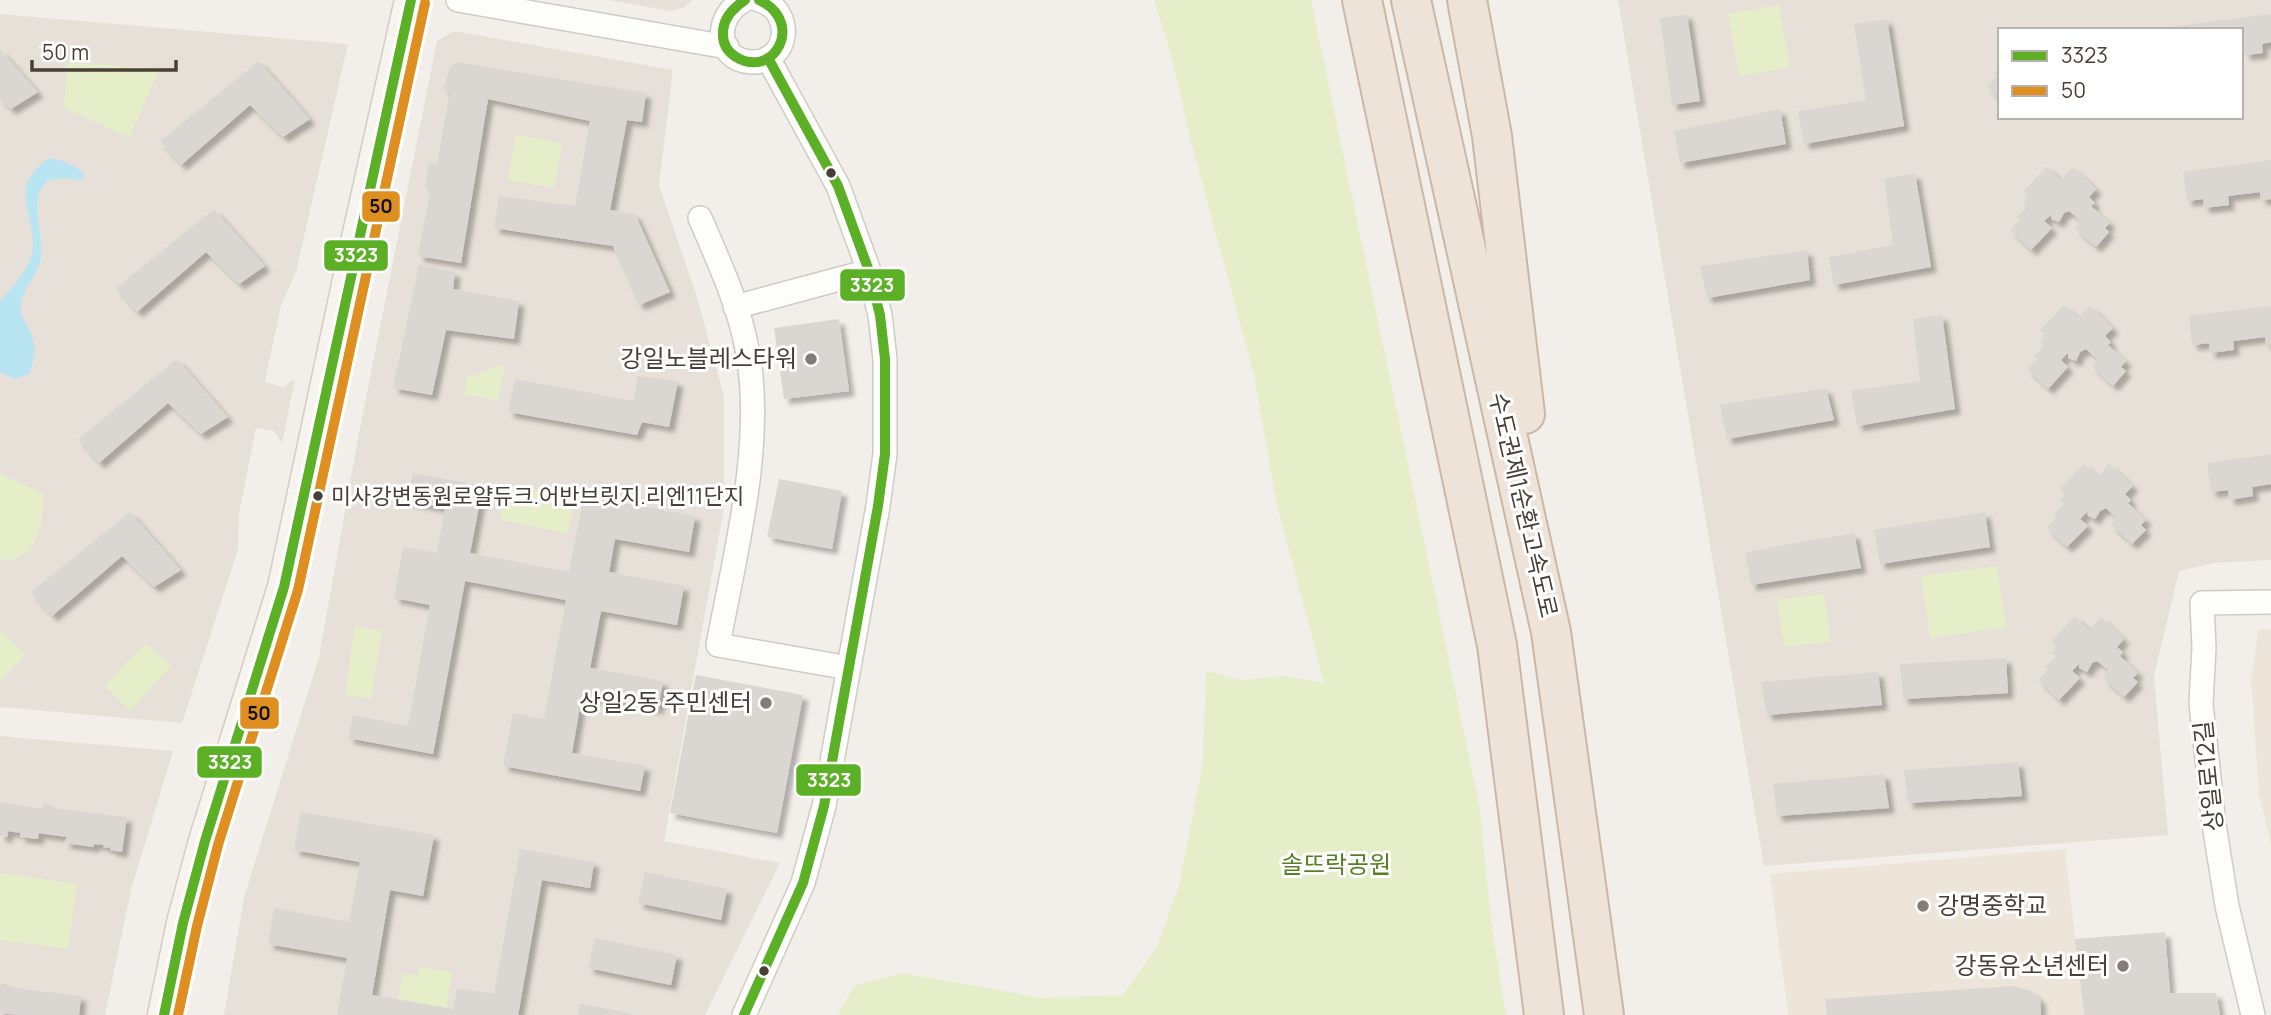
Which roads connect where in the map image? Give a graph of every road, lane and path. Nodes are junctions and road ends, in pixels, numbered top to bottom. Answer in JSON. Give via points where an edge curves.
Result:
{"nodes":[{"id":1,"x":411,"y":0,"type":"edge"},
{"id":2,"x":458,"y":0,"type":"edge"},
{"id":3,"x":745,"y":0,"type":"edge"},
{"id":4,"x":759,"y":0,"type":"edge"},
{"id":5,"x":1410,"y":0,"type":"edge"},
{"id":6,"x":1467,"y":0,"type":"edge"},
{"id":7,"x":1362,"y":2,"type":"edge"},
{"id":8,"x":727,"y":47,"type":"junction"},
{"id":9,"x":768,"y":58,"type":"junction"},
{"id":10,"x":700,"y":218,"type":"dead end"},
{"id":11,"x":869,"y":271,"type":"junction"},
{"id":12,"x":735,"y":307,"type":"junction"},
{"id":13,"x":2271,"y":601,"type":"edge"},
{"id":14,"x":1551,"y":632,"type":"junction"},
{"id":15,"x":849,"y":668,"type":"junction"},
{"id":16,"x":164,"y":1015,"type":"edge"},
{"id":17,"x":744,"y":1015,"type":"edge"},
{"id":18,"x":1544,"y":1015,"type":"edge"},
{"id":19,"x":1604,"y":1015,"type":"edge"},
{"id":20,"x":2253,"y":1015,"type":"edge"}],
"edges":[{"from":1,"to":16,"type":"street","via":[[285,587],[205,841]]},
{"from":2,"to":8,"type":"street"},
{"from":3,"to":8,"type":"street","via":[[724,19]]},
{"from":4,"to":9,"type":"street","via":[[773,6],[783,22],[783,41]]},
{"from":5,"to":14,"type":"highway","name":"수도권제1순환고속도로"},
{"from":6,"to":14,"type":"highway","via":[[1492,136]]},
{"from":7,"to":18,"type":"highway","via":[[1497,646]]},
{"from":8,"to":9,"type":"street","via":[[742,60]]},
{"from":9,"to":11,"type":"street","via":[[838,186]]},
{"from":10,"to":12,"type":"street"},
{"from":11,"to":12,"type":"street"},
{"from":11,"to":15,"type":"street","via":[[885,359],[885,454]]},
{"from":12,"to":15,"type":"street","via":[[748,352],[752,441],[718,645]]},
{"from":13,"to":20,"type":"street","name":"상일로12길","via":[[2202,603],[2201,704],[2214,824],[2227,906]]},
{"from":14,"to":19,"type":"highway","name":"수도권제1순환고속도로"},
{"from":15,"to":17,"type":"street","via":[[824,806],[803,884]]}]}
